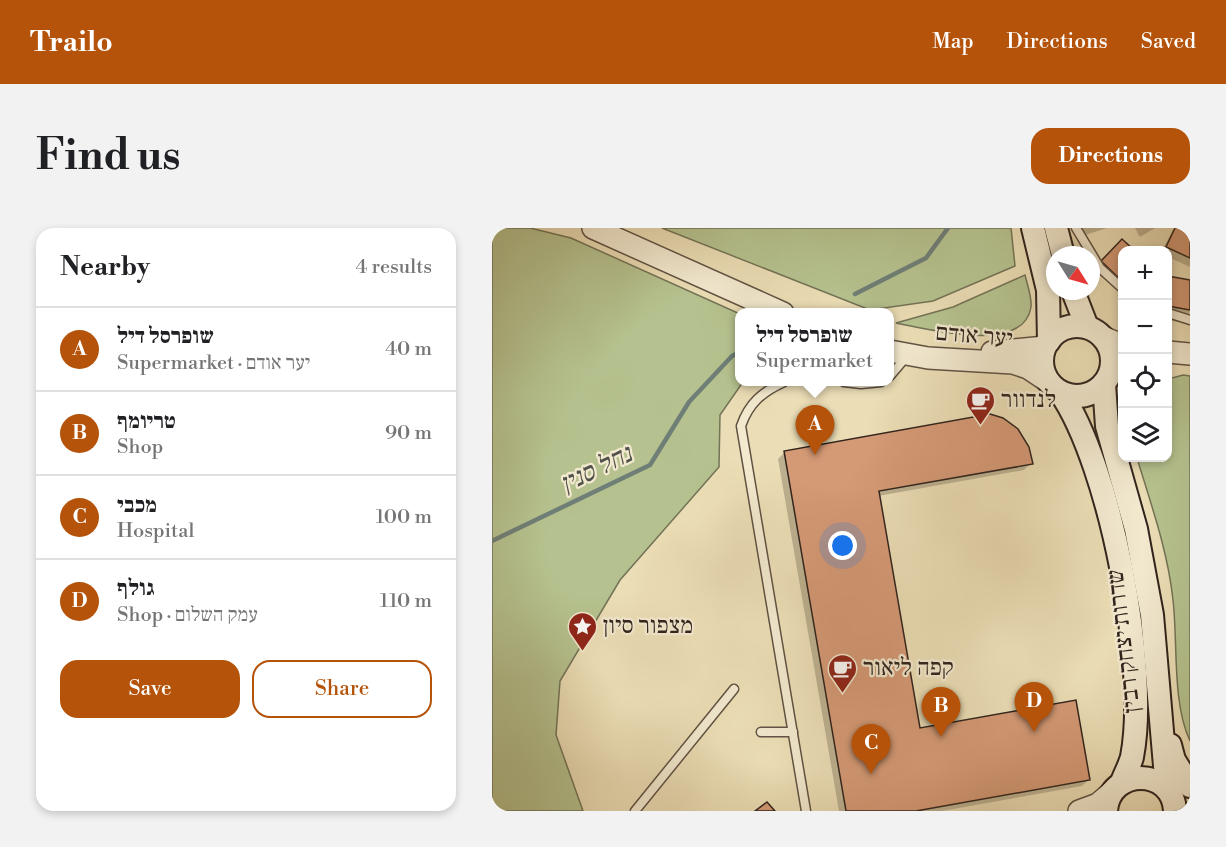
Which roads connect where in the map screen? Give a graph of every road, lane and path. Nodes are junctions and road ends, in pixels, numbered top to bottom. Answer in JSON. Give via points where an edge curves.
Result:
{"nodes":[{"id":1,"x":593,"y":228,"type":"edge"},
{"id":2,"x":618,"y":228,"type":"edge"},
{"id":3,"x":1032,"y":228,"type":"edge"},
{"id":4,"x":1056,"y":228,"type":"edge"},
{"id":5,"x":1076,"y":228,"type":"edge"},
{"id":6,"x":1061,"y":246,"type":"edge"},
{"id":7,"x":1118,"y":284,"type":"edge"},
{"id":8,"x":1079,"y":300,"type":"edge"},
{"id":9,"x":774,"y":308,"type":"edge"},
{"id":10,"x":793,"y":308,"type":"edge"},
{"id":11,"x":1172,"y":315,"type":"edge"},
{"id":12,"x":1190,"y":320,"type":"edge"},
{"id":13,"x":1105,"y":337,"type":"edge"},
{"id":14,"x":894,"y":343,"type":"edge"},
{"id":15,"x":1047,"y":344,"type":"junction"},
{"id":16,"x":899,"y":353,"type":"edge"},
{"id":17,"x":1112,"y":375,"type":"edge"},
{"id":18,"x":776,"y":386,"type":"edge"},
{"id":19,"x":1055,"y":387,"type":"junction"},
{"id":20,"x":734,"y":689,"type":"dead end"},
{"id":21,"x":1161,"y":711,"type":"junction"},
{"id":22,"x":761,"y":732,"type":"dead end"},
{"id":23,"x":793,"y":732,"type":"junction"},
{"id":24,"x":1190,"y":786,"type":"edge"},
{"id":25,"x":1167,"y":789,"type":"junction"},
{"id":26,"x":1114,"y":795,"type":"edge"},
{"id":27,"x":635,"y":811,"type":"edge"},
{"id":28,"x":807,"y":811,"type":"edge"},
{"id":29,"x":1079,"y":811,"type":"edge"},
{"id":30,"x":1175,"y":811,"type":"edge"}],
"edges":[{"from":1,"to":9,"type":"street"},
{"from":2,"to":10,"type":"street"},
{"from":3,"to":15,"type":"main road","via":[[1048,290]]},
{"from":4,"to":6,"type":"main road"},
{"from":5,"to":7,"type":"lane","via":[[1100,268]]},
{"from":8,"to":13,"type":"main road"},
{"from":11,"to":12,"type":"lane"},
{"from":13,"to":15,"type":"main road","via":[[1067,327]]},
{"from":13,"to":17,"type":"main road","via":[[1112,356]]},
{"from":14,"to":15,"type":"street","name":"יער אודם","via":[[994,352]]},
{"from":15,"to":19,"type":"main road","via":[[1043,365]]},
{"from":16,"to":19,"type":"street","name":"יער אודם","via":[[1013,363],[1028,368]]},
{"from":17,"to":19,"type":"main road","via":[[1084,396]]},
{"from":17,"to":21,"type":"main road","name":"שדרות יצחק רבין","via":[[1107,426],[1136,529],[1152,615]]},
{"from":18,"to":23,"type":"lane","via":[[756,399],[741,426]]},
{"from":19,"to":26,"type":"main road","name":"שדרות יצחק רבין","via":[[1082,431],[1099,479],[1129,618],[1137,714],[1132,759]]},
{"from":20,"to":27,"type":"lane"},
{"from":21,"to":24,"type":"main road","via":[[1174,760]]},
{"from":21,"to":25,"type":"main road","name":"שדרות יצחק רבין"},
{"from":22,"to":23,"type":"lane"},
{"from":23,"to":28,"type":"lane"},
{"from":25,"to":26,"type":"main road","via":[[1159,782],[1141,777]]},
{"from":25,"to":30,"type":"main road","name":"שדרות יצחק רבין"},
{"from":26,"to":29,"type":"street"}]}
